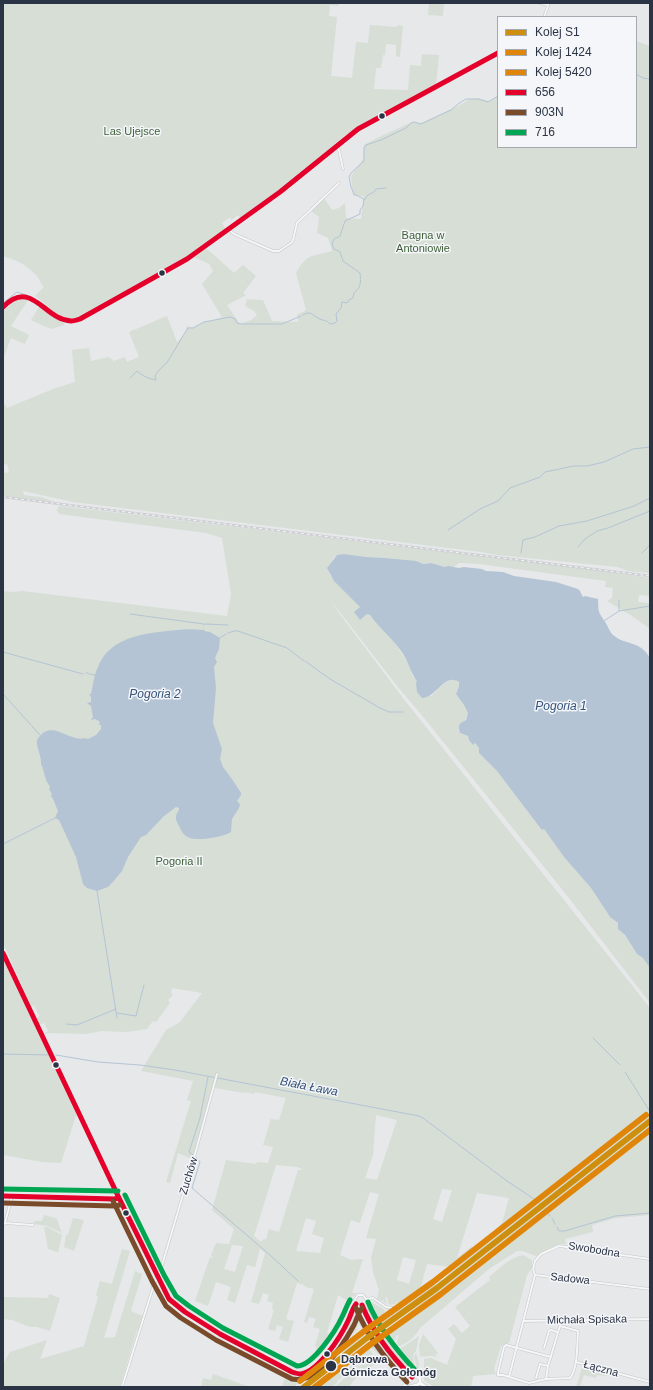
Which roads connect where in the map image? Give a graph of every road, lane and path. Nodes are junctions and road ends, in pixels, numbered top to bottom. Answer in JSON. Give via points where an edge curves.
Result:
{"nodes":[{"id":1,"x":540,"y":3,"type":"edge"},
{"id":2,"x":549,"y":4,"type":"edge"},
{"id":3,"x":544,"y":16,"type":"edge"},
{"id":4,"x":497,"y":54,"type":"edge"},
{"id":5,"x":336,"y":146,"type":"junction"},
{"id":6,"x":343,"y":169,"type":"dead end"},
{"id":7,"x":339,"y":183,"type":"dead end"},
{"id":8,"x":228,"y":230,"type":"junction"},
{"id":9,"x":3,"y":307,"type":"edge"},
{"id":10,"x":3,"y":953,"type":"edge"},
{"id":11,"x":217,"y":1074,"type":"dead end"},
{"id":12,"x":3,"y":1196,"type":"edge"},
{"id":13,"x":12,"y":1196,"type":"junction"},
{"id":14,"x":119,"y":1198,"type":"junction"},
{"id":15,"x":4,"y":1224,"type":"edge"},
{"id":16,"x":33,"y":1225,"type":"dead end"},
{"id":17,"x":489,"y":1237,"type":"dead end"},
{"id":18,"x":650,"y":1259,"type":"edge"},
{"id":19,"x":536,"y":1275,"type":"junction"},
{"id":20,"x":157,"y":1276,"type":"junction"},
{"id":21,"x":650,"y":1289,"type":"edge"},
{"id":22,"x":366,"y":1299,"type":"junction"},
{"id":23,"x":356,"y":1304,"type":"junction"},
{"id":24,"x":362,"y":1305,"type":"junction"},
{"id":25,"x":562,"y":1319,"type":"junction"},
{"id":26,"x":650,"y":1319,"type":"edge"},
{"id":27,"x":524,"y":1321,"type":"junction"},
{"id":28,"x":560,"y":1326,"type":"junction"},
{"id":29,"x":374,"y":1330,"type":"tunnel mouth"},
{"id":30,"x":557,"y":1332,"type":"junction"},
{"id":31,"x":379,"y":1337,"type":"tunnel mouth"},
{"id":32,"x":517,"y":1348,"type":"junction"},
{"id":33,"x":544,"y":1348,"type":"dead end"},
{"id":34,"x":551,"y":1357,"type":"junction"},
{"id":35,"x":576,"y":1362,"type":"junction"},
{"id":36,"x":548,"y":1366,"type":"junction"},
{"id":37,"x":509,"y":1377,"type":"junction"},
{"id":38,"x":536,"y":1378,"type":"dead end"},
{"id":39,"x":411,"y":1379,"type":"junction"},
{"id":40,"x":546,"y":1379,"type":"junction"},
{"id":41,"x":650,"y":1382,"type":"edge"},
{"id":42,"x":420,"y":1383,"type":"junction"},
{"id":43,"x":414,"y":1385,"type":"junction"},
{"id":44,"x":122,"y":1387,"type":"edge"},
{"id":45,"x":403,"y":1387,"type":"edge"},
{"id":46,"x":409,"y":1387,"type":"edge"},
{"id":47,"x":426,"y":1387,"type":"edge"}],
"edges":[{"from":1,"to":2,"type":"street"},
{"from":2,"to":3,"type":"street"},
{"from":4,"to":5,"type":"street","via":[[362,126]]},
{"from":5,"to":6,"type":"street"},
{"from":5,"to":8,"type":"street"},
{"from":7,"to":8,"type":"street","via":[[297,223],[292,242],[279,251],[273,251]]},
{"from":8,"to":9,"type":"street","via":[[166,272],[82,319],[73,322],[63,320],[27,297],[14,298]]},
{"from":10,"to":14,"type":"street"},
{"from":11,"to":20,"type":"street","name":"Zuchów","via":[[194,1159]]},
{"from":12,"to":13,"type":"street"},
{"from":13,"to":14,"type":"street"},
{"from":13,"to":15,"type":"street"},
{"from":14,"to":20,"type":"street"},
{"from":15,"to":16,"type":"street"},
{"from":17,"to":22,"type":"street","via":[[454,1266],[444,1278],[432,1282],[400,1306],[389,1308],[382,1306],[373,1298]]},
{"from":18,"to":19,"type":"street","name":"Swobodna","via":[[561,1246],[541,1254],[533,1268]]},
{"from":19,"to":21,"type":"street","name":"Sadowa"},
{"from":19,"to":27,"type":"street","name":"Sadowa"},
{"from":20,"to":23,"type":"street","via":[[171,1301],[185,1312],[224,1336],[299,1374],[306,1372],[324,1356]]},
{"from":20,"to":44,"type":"street","name":"Zuchów"},
{"from":22,"to":23,"type":"street","via":[[363,1295],[358,1295],[355,1299]]},
{"from":22,"to":24,"type":"street"},
{"from":23,"to":24,"type":"street"},
{"from":24,"to":29,"type":"street"},
{"from":25,"to":26,"type":"street","name":"Michała Spisaka"},
{"from":25,"to":27,"type":"street","name":"Michała Spisaka"},
{"from":25,"to":28,"type":"street"},
{"from":27,"to":32,"type":"street","name":"Sadowa"},
{"from":28,"to":30,"type":"street"},
{"from":28,"to":35,"type":"street","name":"Łączna","via":[[578,1331]]},
{"from":30,"to":33,"type":"street","via":[[549,1331]]},
{"from":30,"to":34,"type":"street"},
{"from":31,"to":39,"type":"street"},
{"from":32,"to":34,"type":"street"},
{"from":32,"to":37,"type":"street","name":"Sadowa"},
{"from":32,"to":37,"type":"street","via":[[506,1345],[503,1351],[498,1375]]},
{"from":34,"to":36,"type":"street"},
{"from":35,"to":40,"type":"street","via":[[572,1377]]},
{"from":35,"to":41,"type":"street","name":"Łączna"},
{"from":36,"to":38,"type":"street","via":[[540,1364]]},
{"from":36,"to":40,"type":"street"},
{"from":37,"to":40,"type":"street","via":[[529,1383]]},
{"from":39,"to":42,"type":"street","via":[[418,1377]]},
{"from":39,"to":43,"type":"street"},
{"from":39,"to":45,"type":"street"},
{"from":42,"to":43,"type":"street"},
{"from":42,"to":47,"type":"street"},
{"from":43,"to":46,"type":"street"}]}
